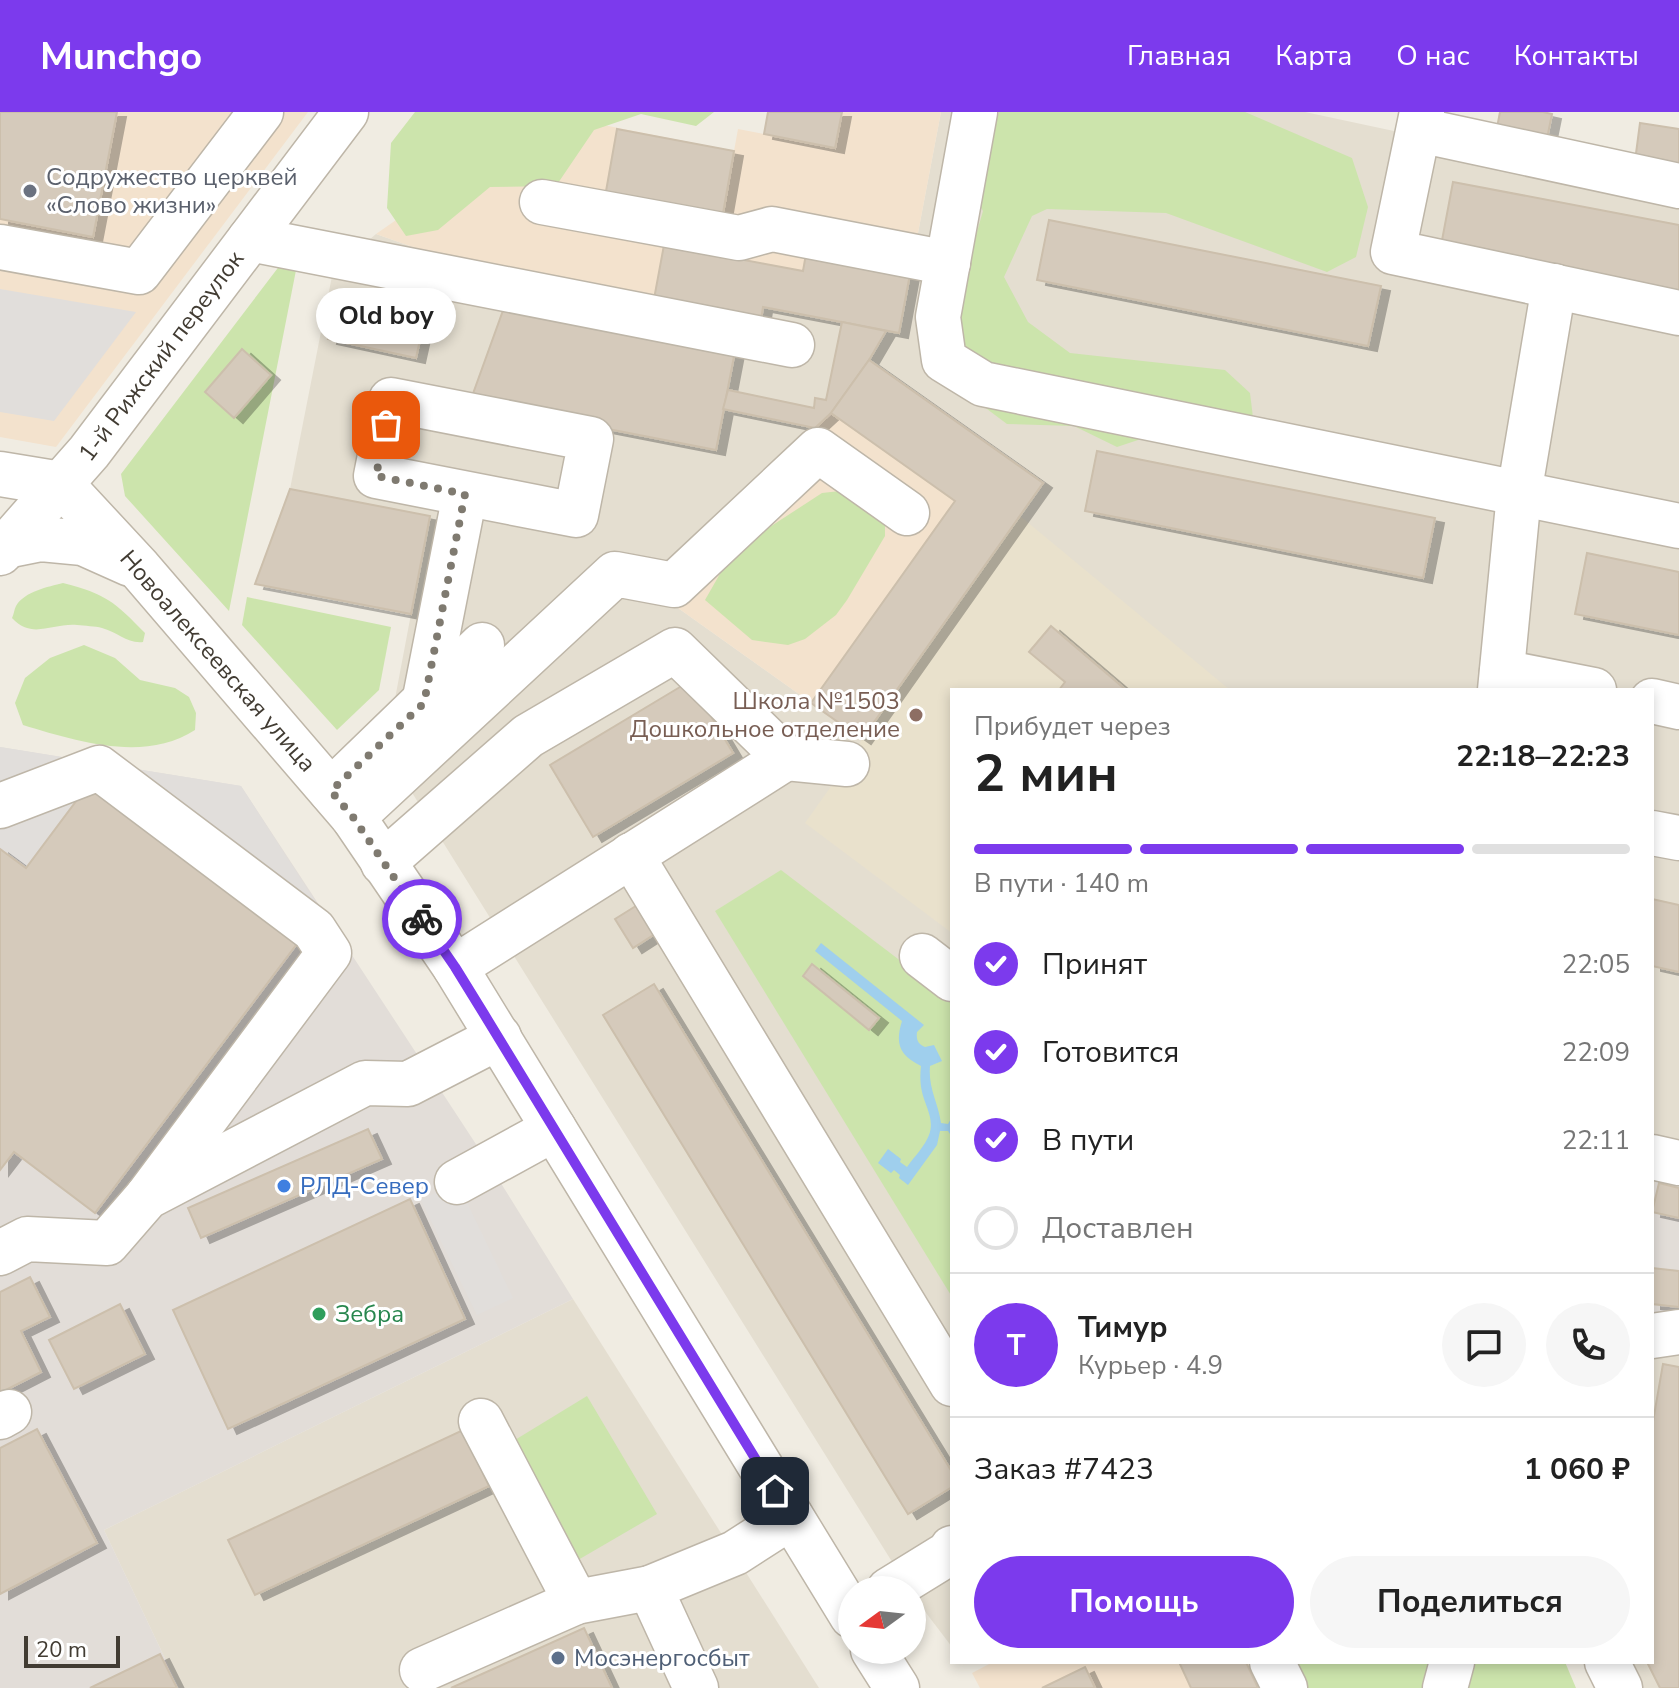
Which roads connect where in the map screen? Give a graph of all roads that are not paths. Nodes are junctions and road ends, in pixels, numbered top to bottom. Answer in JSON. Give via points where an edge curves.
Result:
{"nodes":[{"id":1,"x":261,"y":112,"type":"edge"},
{"id":2,"x":346,"y":112,"type":"edge"},
{"id":3,"x":975,"y":112,"type":"edge"},
{"id":4,"x":1420,"y":121,"type":"edge"},
{"id":5,"x":1679,"y":186,"type":"edge"},
{"id":6,"x":542,"y":202,"type":"dead end"},
{"id":7,"x":250,"y":239,"type":"junction"},
{"id":8,"x":0,"y":247,"type":"edge"},
{"id":9,"x":948,"y":263,"type":"junction"},
{"id":10,"x":1554,"y":286,"type":"junction"},
{"id":11,"x":1679,"y":313,"type":"edge"},
{"id":12,"x":792,"y":345,"type":"dead end"},
{"id":13,"x":4,"y":474,"type":"edge"},
{"id":14,"x":61,"y":484,"type":"junction"},
{"id":15,"x":465,"y":494,"type":"junction"},
{"id":16,"x":1519,"y":494,"type":"junction"},
{"id":17,"x":907,"y":513,"type":"dead end"},
{"id":18,"x":1679,"y":526,"type":"edge"},
{"id":19,"x":8,"y":542,"type":"edge"},
{"id":20,"x":139,"y":568,"type":"junction"},
{"id":21,"x":482,"y":645,"type":"dead end"},
{"id":22,"x":1501,"y":681,"type":"edge"},
{"id":23,"x":1573,"y":688,"type":"edge"},
{"id":24,"x":1654,"y":701,"type":"edge"},
{"id":25,"x":424,"y":703,"type":"junction"},
{"id":26,"x":1679,"y":707,"type":"edge"},
{"id":27,"x":786,"y":758,"type":"junction"},
{"id":28,"x":847,"y":764,"type":"dead end"},
{"id":29,"x":342,"y":804,"type":"junction"},
{"id":30,"x":0,"y":806,"type":"edge"},
{"id":31,"x":1654,"y":833,"type":"edge"},
{"id":32,"x":1679,"y":838,"type":"edge"},
{"id":33,"x":631,"y":855,"type":"junction"},
{"id":34,"x":383,"y":863,"type":"junction"},
{"id":35,"x":455,"y":967,"type":"junction"},
{"id":36,"x":499,"y":1037,"type":"junction"},
{"id":37,"x":554,"y":1129,"type":"junction"},
{"id":38,"x":1654,"y":1157,"type":"edge"},
{"id":39,"x":1679,"y":1163,"type":"edge"},
{"id":40,"x":457,"y":1182,"type":"dead end"},
{"id":41,"x":147,"y":1197,"type":"junction"},
{"id":42,"x":0,"y":1253,"type":"edge"},
{"id":43,"x":1679,"y":1332,"type":"edge"},
{"id":44,"x":1654,"y":1336,"type":"edge"},
{"id":45,"x":950,"y":1381,"type":"edge"},
{"id":46,"x":481,"y":1421,"type":"dead end"},
{"id":47,"x":791,"y":1517,"type":"junction"},
{"id":48,"x":950,"y":1551,"type":"edge"},
{"id":49,"x":912,"y":1576,"type":"edge"},
{"id":50,"x":650,"y":1588,"type":"junction"},
{"id":51,"x":838,"y":1592,"type":"edge"},
{"id":52,"x":576,"y":1602,"type":"junction"},
{"id":53,"x":882,"y":1664,"type":"edge"},
{"id":54,"x":1273,"y":1664,"type":"edge"},
{"id":55,"x":1451,"y":1664,"type":"edge"},
{"id":56,"x":1608,"y":1664,"type":"edge"},
{"id":57,"x":422,"y":1670,"type":"dead end"},
{"id":58,"x":696,"y":1688,"type":"edge"},
{"id":59,"x":897,"y":1688,"type":"edge"},
{"id":60,"x":1285,"y":1688,"type":"edge"},
{"id":61,"x":1445,"y":1688,"type":"edge"},
{"id":62,"x":1620,"y":1688,"type":"edge"}],
"edges":[{"from":1,"to":8,"type":"street","via":[[139,272]]},
{"from":2,"to":7,"type":"street","name":"1-й Рижский переулок"},
{"from":3,"to":9,"type":"street"},
{"from":4,"to":5,"type":"street"},
{"from":4,"to":10,"type":"street","via":[[1393,252]]},
{"from":6,"to":9,"type":"street","via":[[739,238],[772,229]]},
{"from":7,"to":12,"type":"street"},
{"from":7,"to":14,"type":"street","name":"1-й Рижский переулок"},
{"from":9,"to":16,"type":"street","via":[[938,317],[944,360],[983,384]]},
{"from":10,"to":11,"type":"street"},
{"from":10,"to":16,"type":"street"},
{"from":13,"to":14,"type":"street"},
{"from":13,"to":19,"type":"street","via":[[23,488],[29,505]]},
{"from":14,"to":19,"type":"street","name":"1-й Рижский переулок"},
{"from":14,"to":20,"type":"street","name":"Новоалексеевская улица"},
{"from":15,"to":15,"type":"street","via":[[576,515],[591,439],[434,402],[391,400],[376,476]]},
{"from":15,"to":25,"type":"street"},
{"from":16,"to":18,"type":"street"},
{"from":16,"to":22,"type":"street"},
{"from":17,"to":29,"type":"street","via":[[818,450],[674,585],[615,574]]},
{"from":19,"to":20,"type":"street","via":[[83,543]]},
{"from":20,"to":29,"type":"street","name":"Новоалексеевская улица"},
{"from":21,"to":25,"type":"street"},
{"from":22,"to":23,"type":"street"},
{"from":24,"to":26,"type":"street"},
{"from":25,"to":29,"type":"street"},
{"from":27,"to":28,"type":"street"},
{"from":27,"to":33,"type":"street"},
{"from":27,"to":34,"type":"street","via":[[675,650],[528,736]]},
{"from":29,"to":34,"type":"street","name":"Новоалексеевская улица"},
{"from":30,"to":41,"type":"street","via":[[99,768],[314,930],[329,953]]},
{"from":31,"to":32,"type":"street"},
{"from":33,"to":35,"type":"street"},
{"from":33,"to":45,"type":"street"},
{"from":34,"to":35,"type":"street","name":"Новоалексеевская улица"},
{"from":35,"to":36,"type":"street","name":"Новоалексеевская улица"},
{"from":36,"to":37,"type":"street","name":"Новоалексеевская улица"},
{"from":36,"to":41,"type":"street","via":[[408,1084],[365,1083]]},
{"from":37,"to":40,"type":"street"},
{"from":37,"to":47,"type":"street","name":"Новоалексеевская улица"},
{"from":38,"to":39,"type":"street"},
{"from":41,"to":42,"type":"street","via":[[107,1243],[27,1239]]},
{"from":43,"to":44,"type":"street"},
{"from":46,"to":52,"type":"street"},
{"from":47,"to":50,"type":"street","via":[[735,1553]]},
{"from":47,"to":51,"type":"street","name":"Новоалексеевская улица"},
{"from":48,"to":49,"type":"street"},
{"from":50,"to":52,"type":"street"},
{"from":50,"to":58,"type":"street"},
{"from":52,"to":57,"type":"street"},
{"from":53,"to":59,"type":"street","name":"Новоалексеевская улица"},
{"from":54,"to":60,"type":"street"},
{"from":55,"to":61,"type":"street"},
{"from":56,"to":62,"type":"street"}]}
